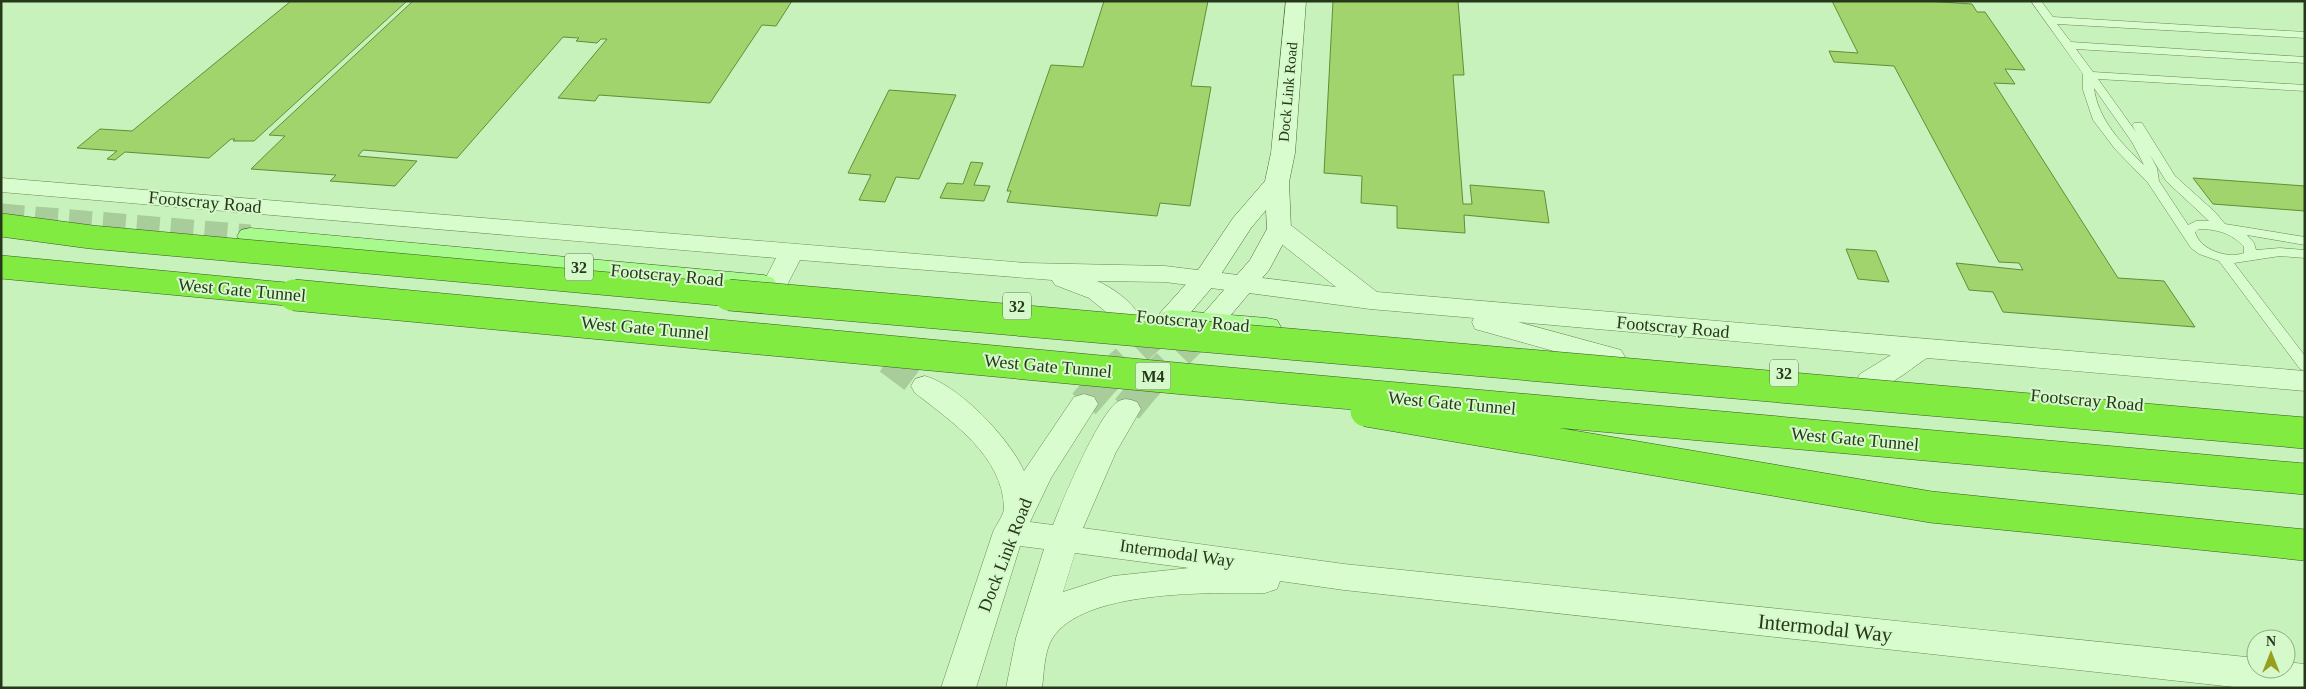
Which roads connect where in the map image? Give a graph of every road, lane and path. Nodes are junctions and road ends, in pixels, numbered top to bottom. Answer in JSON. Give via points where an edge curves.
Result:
{"nodes":[{"id":1,"x":1296,"y":1,"type":"edge"},
{"id":2,"x":2036,"y":1,"type":"edge"},
{"id":3,"x":2049,"y":20,"type":"junction"},
{"id":4,"x":2305,"y":35,"type":"edge"},
{"id":5,"x":2067,"y":45,"type":"junction"},
{"id":6,"x":2305,"y":60,"type":"edge"},
{"id":7,"x":2088,"y":75,"type":"junction"},
{"id":8,"x":2305,"y":88,"type":"edge"},
{"id":9,"x":2153,"y":181,"type":"junction"},
{"id":10,"x":1277,"y":182,"type":"junction"},
{"id":11,"x":1,"y":185,"type":"edge"},
{"id":12,"x":410,"y":219,"type":"junction"},
{"id":13,"x":1,"y":225,"type":"edge"},
{"id":14,"x":2221,"y":227,"type":"junction"},
{"id":15,"x":1279,"y":229,"type":"junction"},
{"id":16,"x":2188,"y":235,"type":"junction"},
{"id":17,"x":250,"y":236,"type":"tunnel mouth"},
{"id":18,"x":2305,"y":241,"type":"edge"},
{"id":19,"x":380,"y":248,"type":"junction"},
{"id":20,"x":792,"y":253,"type":"junction"},
{"id":21,"x":2305,"y":254,"type":"edge"},
{"id":22,"x":2250,"y":255,"type":"junction"},
{"id":23,"x":2223,"y":257,"type":"junction"},
{"id":24,"x":1,"y":267,"type":"edge"},
{"id":25,"x":1026,"y":271,"type":"junction"},
{"id":26,"x":1205,"y":279,"type":"junction"},
{"id":27,"x":1245,"y":284,"type":"junction"},
{"id":28,"x":775,"y":285,"type":"junction"},
{"id":29,"x":1370,"y":300,"type":"junction"},
{"id":30,"x":1424,"y":305,"type":"junction"},
{"id":31,"x":1127,"y":316,"type":"junction"},
{"id":32,"x":1169,"y":319,"type":"junction"},
{"id":33,"x":1209,"y":322,"type":"junction"},
{"id":34,"x":1922,"y":348,"type":"junction"},
{"id":35,"x":1611,"y":357,"type":"junction"},
{"id":36,"x":2305,"y":366,"type":"edge"},
{"id":37,"x":1185,"y":380,"type":"junction"},
{"id":38,"x":1870,"y":381,"type":"junction"},
{"id":39,"x":2305,"y":381,"type":"edge"},
{"id":40,"x":925,"y":386,"type":"tunnel mouth"},
{"id":41,"x":1084,"y":404,"type":"tunnel mouth"},
{"id":42,"x":1128,"y":409,"type":"tunnel mouth"},
{"id":43,"x":2305,"y":419,"type":"edge"},
{"id":44,"x":2305,"y":433,"type":"edge"},
{"id":45,"x":2305,"y":479,"type":"edge"},
{"id":46,"x":1015,"y":520,"type":"junction"},
{"id":47,"x":1063,"y":538,"type":"junction"},
{"id":48,"x":2305,"y":545,"type":"edge"},
{"id":49,"x":1344,"y":577,"type":"junction"},
{"id":50,"x":1033,"y":638,"type":"junction"},
{"id":51,"x":2305,"y":679,"type":"edge"},
{"id":52,"x":958,"y":688,"type":"edge"},
{"id":53,"x":1024,"y":688,"type":"edge"}],
"edges":[{"from":1,"to":10,"type":"street","name":"Dock Link Road"},
{"from":2,"to":3,"type":"lane"},
{"from":3,"to":4,"type":"lane"},
{"from":3,"to":5,"type":"lane"},
{"from":5,"to":6,"type":"lane"},
{"from":5,"to":7,"type":"lane"},
{"from":7,"to":8,"type":"lane"},
{"from":7,"to":9,"type":"lane","via":[[2138,142],[2151,168]]},
{"from":7,"to":9,"type":"lane","via":[[2087,88],[2094,110],[2115,141]]},
{"from":7,"to":14,"type":"lane","via":[[2135,122],[2176,184]]},
{"from":9,"to":16,"type":"lane"},
{"from":10,"to":15,"type":"street","name":"Dock Link Road"},
{"from":10,"to":26,"type":"street","via":[[1242,223]]},
{"from":11,"to":12,"type":"street","name":"Footscray Road"},
{"from":12,"to":19,"type":"street"},
{"from":12,"to":20,"type":"street","name":"Footscray Road"},
{"from":13,"to":44,"type":"highway","bridge":true,"via":[[91,237],[1054,324]]},
{"from":14,"to":16,"type":"lane","via":[[2196,225],[2188,230]]},
{"from":14,"to":18,"type":"lane"},
{"from":14,"to":22,"type":"lane","via":[[2246,241]]},
{"from":15,"to":27,"type":"street"},
{"from":15,"to":29,"type":"street"},
{"from":16,"to":23,"type":"lane","via":[[2205,251]]},
{"from":17,"to":19,"type":"main road","name":"Footscray Road","number":"32"},
{"from":19,"to":28,"type":"main road","name":"Footscray Road","number":"32"},
{"from":20,"to":25,"type":"street","name":"Footscray Road"},
{"from":20,"to":28,"type":"street"},
{"from":21,"to":22,"type":"lane"},
{"from":22,"to":23,"type":"lane","via":[[2239,259]]},
{"from":23,"to":36,"type":"lane"},
{"from":24,"to":37,"type":"highway","name":"West Gate Tunnel","number":"M4","bridge":true},
{"from":25,"to":26,"type":"street","name":"Footscray Road","via":[[1165,274]]},
{"from":25,"to":31,"type":"street","via":[[1090,287],[1107,296]]},
{"from":26,"to":27,"type":"street","name":"Footscray Road"},
{"from":26,"to":32,"type":"street"},
{"from":27,"to":29,"type":"street","name":"Footscray Road"},
{"from":27,"to":33,"type":"street"},
{"from":28,"to":31,"type":"main road","name":"Footscray Road","number":"32"},
{"from":29,"to":30,"type":"street","name":"Footscray Road"},
{"from":30,"to":34,"type":"street","name":"Footscray Road"},
{"from":30,"to":35,"type":"street","name":"Footscray Road"},
{"from":31,"to":32,"type":"main road","name":"Footscray Road","number":"32"},
{"from":32,"to":33,"type":"main road","name":"Footscray Road","number":"32"},
{"from":33,"to":35,"type":"main road","name":"Footscray Road","number":"32"},
{"from":34,"to":38,"type":"street"},
{"from":34,"to":39,"type":"street","name":"Footscray Road"},
{"from":35,"to":38,"type":"main road","name":"Footscray Road","number":"32"},
{"from":37,"to":45,"type":"highway","name":"West Gate Tunnel","number":"M4","bridge":true},
{"from":37,"to":48,"type":"highway","bridge":true,"via":[[1882,500]]},
{"from":38,"to":43,"type":"main road","name":"Footscray Road","number":"32"},
{"from":40,"to":46,"type":"street","via":[[976,426],[1007,464],[1016,485]]},
{"from":41,"to":46,"type":"street","name":"Dock Link Road","via":[[1050,454]]},
{"from":42,"to":47,"type":"street","via":[[1108,436]]},
{"from":46,"to":47,"type":"street","name":"Intermodal Way"},
{"from":46,"to":52,"type":"street","name":"Dock Link Road"},
{"from":47,"to":49,"type":"street","name":"Intermodal Way"},
{"from":47,"to":50,"type":"street"},
{"from":49,"to":50,"type":"street","name":"Intermodal Way","via":[[1215,580],[1120,588],[1069,604],[1047,621]]},
{"from":49,"to":51,"type":"street","name":"Intermodal Way"},
{"from":50,"to":53,"type":"street"}]}
